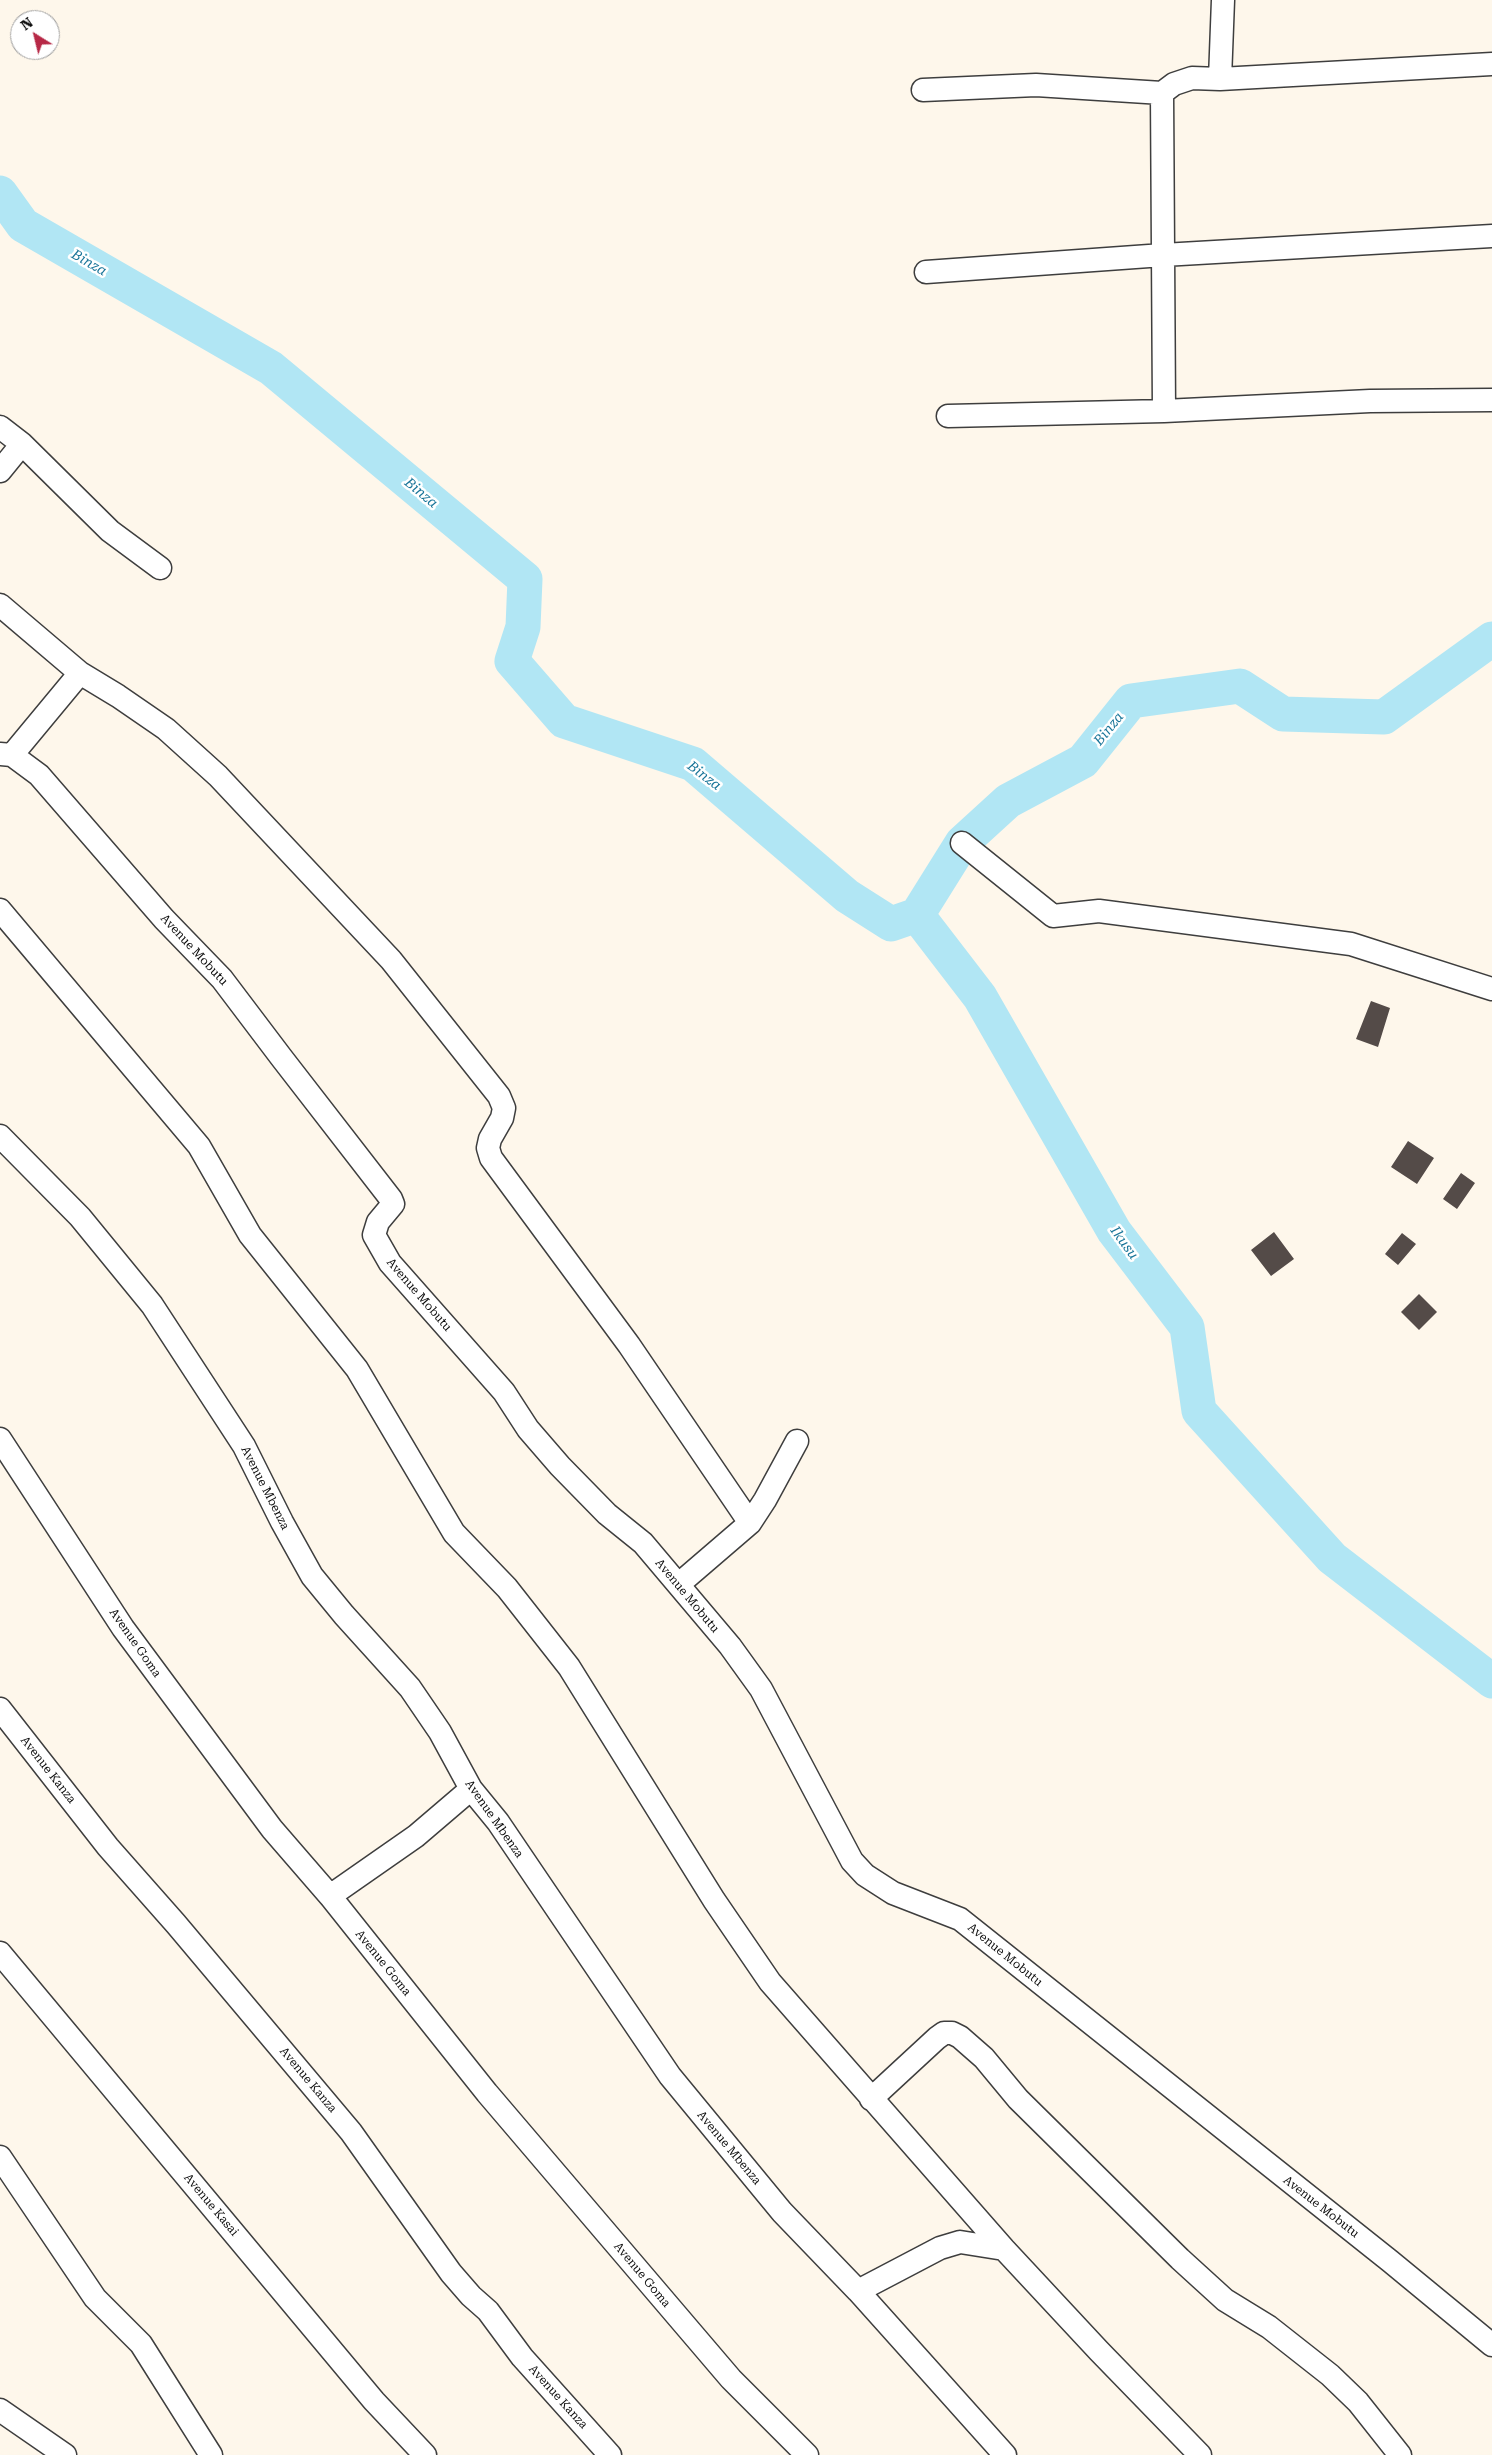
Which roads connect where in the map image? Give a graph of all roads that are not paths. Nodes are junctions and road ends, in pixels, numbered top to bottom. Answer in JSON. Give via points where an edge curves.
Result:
{"nodes":[{"id":1,"x":1223,"y":0,"type":"edge"},
{"id":2,"x":1492,"y":64,"type":"edge"},
{"id":3,"x":1220,"y":79,"type":"junction"},
{"id":4,"x":923,"y":90,"type":"dead end"},
{"id":5,"x":1162,"y":93,"type":"junction"},
{"id":6,"x":1492,"y":236,"type":"edge"},
{"id":7,"x":1163,"y":255,"type":"junction"},
{"id":8,"x":926,"y":272,"type":"dead end"},
{"id":9,"x":1492,"y":400,"type":"edge"},
{"id":10,"x":1164,"y":411,"type":"junction"},
{"id":11,"x":948,"y":416,"type":"dead end"},
{"id":12,"x":0,"y":428,"type":"edge"},
{"id":13,"x":22,"y":444,"type":"junction"},
{"id":14,"x":0,"y":471,"type":"edge"},
{"id":15,"x":160,"y":568,"type":"dead end"},
{"id":16,"x":0,"y":605,"type":"edge"},
{"id":17,"x":80,"y":673,"type":"junction"},
{"id":18,"x":6,"y":754,"type":"edge"},
{"id":19,"x":962,"y":843,"type":"dead end"},
{"id":20,"x":0,"y":910,"type":"edge"},
{"id":21,"x":1492,"y":989,"type":"edge"},
{"id":22,"x":0,"y":1136,"type":"edge"},
{"id":23,"x":0,"y":1439,"type":"edge"},
{"id":24,"x":797,"y":1441,"type":"dead end"},
{"id":25,"x":750,"y":1523,"type":"junction"},
{"id":26,"x":679,"y":1584,"type":"junction"},
{"id":27,"x":0,"y":1709,"type":"edge"},
{"id":28,"x":470,"y":1789,"type":"junction"},
{"id":29,"x":330,"y":1896,"type":"junction"},
{"id":30,"x":1,"y":1958,"type":"edge"},
{"id":31,"x":871,"y":2099,"type":"junction"},
{"id":32,"x":0,"y":2157,"type":"edge"},
{"id":33,"x":1004,"y":2249,"type":"junction"},
{"id":34,"x":858,"y":2291,"type":"junction"},
{"id":35,"x":1492,"y":2345,"type":"edge"},
{"id":36,"x":0,"y":2410,"type":"edge"},
{"id":37,"x":65,"y":2455,"type":"edge"},
{"id":38,"x":211,"y":2455,"type":"edge"},
{"id":39,"x":425,"y":2455,"type":"edge"},
{"id":40,"x":610,"y":2455,"type":"edge"},
{"id":41,"x":807,"y":2455,"type":"edge"},
{"id":42,"x":1005,"y":2455,"type":"edge"},
{"id":43,"x":1200,"y":2455,"type":"edge"},
{"id":44,"x":1400,"y":2455,"type":"edge"}],
"edges":[{"from":1,"to":3,"type":"street"},
{"from":2,"to":3,"type":"street"},
{"from":3,"to":5,"type":"street","via":[[1184,80]]},
{"from":4,"to":5,"type":"street","via":[[1036,85]]},
{"from":5,"to":7,"type":"street"},
{"from":6,"to":7,"type":"street"},
{"from":7,"to":8,"type":"street"},
{"from":7,"to":10,"type":"street"},
{"from":9,"to":10,"type":"street","via":[[1370,401]]},
{"from":10,"to":11,"type":"street"},
{"from":12,"to":13,"type":"street"},
{"from":13,"to":14,"type":"street"},
{"from":13,"to":15,"type":"street","via":[[110,531]]},
{"from":16,"to":17,"type":"street"},
{"from":17,"to":18,"type":"street"},
{"from":17,"to":25,"type":"street","via":[[166,729],[218,776],[391,960],[499,1096],[504,1108],[490,1139],[491,1158],[629,1345]]},
{"from":18,"to":26,"type":"street","name":"Avenue Mobutu","via":[[39,775],[164,919],[222,979],[391,1200],[393,1204],[378,1222],[374,1235],[390,1263],[504,1392],[528,1429],[560,1466],[607,1514],[643,1543]]},
{"from":19,"to":21,"type":"street","via":[[1053,916],[1098,911],[1351,944]]},
{"from":20,"to":31,"type":"street","via":[[199,1146],[250,1236],[356,1369],[454,1533],[507,1588],[569,1668],[714,1900],[770,1982]]},
{"from":22,"to":28,"type":"street","name":"Avenue Mbenza","via":[[80,1216],[152,1305],[244,1446],[312,1576],[410,1688],[440,1732]]},
{"from":23,"to":29,"type":"street","name":"Avenue Goma","via":[[123,1628],[272,1829]]},
{"from":24,"to":25,"type":"street"},
{"from":25,"to":26,"type":"street"},
{"from":26,"to":35,"type":"street","name":"Avenue Mobutu","via":[[761,1689],[840,1843],[865,1875],[893,1893],[960,1919]]},
{"from":27,"to":40,"type":"street","name":"Avenue Kanza","via":[[108,1847],[351,2132],[451,2273],[488,2311],[522,2357]]},
{"from":28,"to":29,"type":"street","via":[[416,1836]]},
{"from":28,"to":34,"type":"street","name":"Avenue Mbenza","via":[[498,1822],[670,2076],[782,2212]]},
{"from":29,"to":41,"type":"street","name":"Avenue Goma","via":[[487,2093],[724,2372]]},
{"from":30,"to":39,"type":"street","name":"Avenue Kasai","via":[[368,2393]]},
{"from":31,"to":33,"type":"street"},
{"from":31,"to":44,"type":"street","via":[[944,2033],[960,2037],[984,2058],[1039,2120],[1225,2300],[1269,2327],[1330,2375],[1358,2402]]},
{"from":32,"to":38,"type":"street","via":[[95,2298],[141,2344]]},
{"from":33,"to":34,"type":"street","via":[[960,2242],[940,2248]]},
{"from":33,"to":43,"type":"street"},
{"from":34,"to":42,"type":"street","name":"Avenue Mbenza"},
{"from":36,"to":37,"type":"street"}]}
